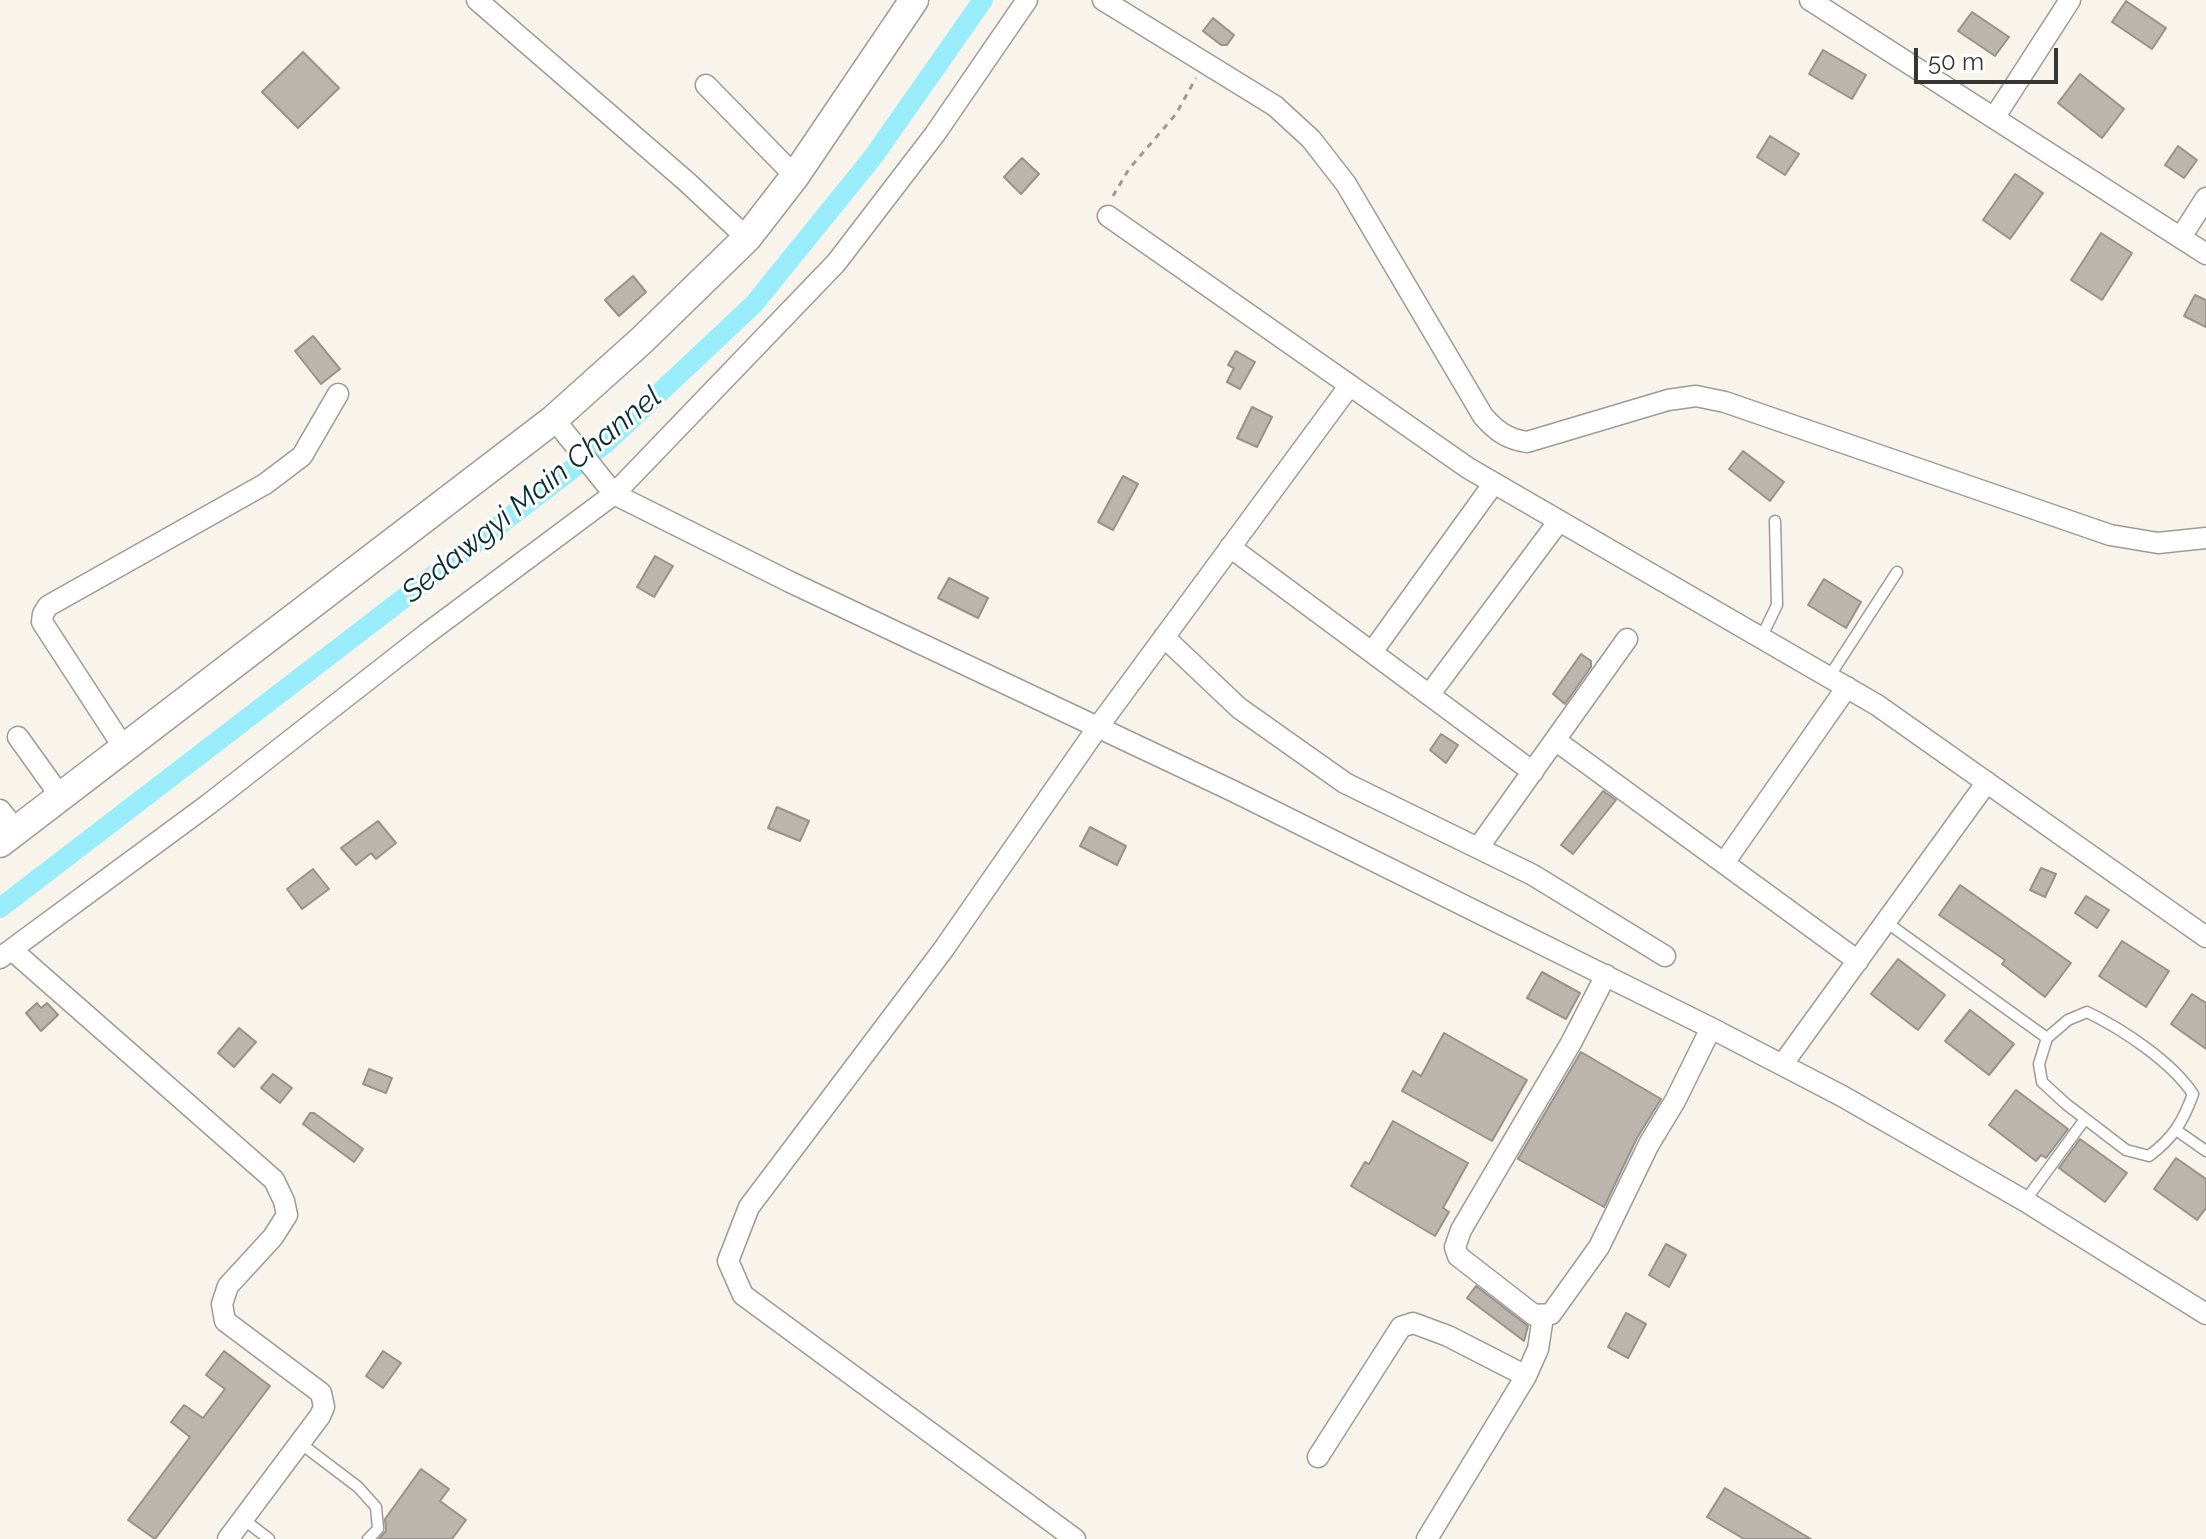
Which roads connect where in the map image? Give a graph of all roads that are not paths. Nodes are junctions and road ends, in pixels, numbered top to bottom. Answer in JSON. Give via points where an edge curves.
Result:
{"nodes":[{"id":1,"x":477,"y":0,"type":"edge"},
{"id":2,"x":914,"y":0,"type":"edge"},
{"id":3,"x":1027,"y":0,"type":"edge"},
{"id":4,"x":1103,"y":0,"type":"edge"},
{"id":5,"x":1810,"y":0,"type":"edge"},
{"id":6,"x":2070,"y":0,"type":"edge"},
{"id":7,"x":706,"y":85,"type":"dead end"},
{"id":8,"x":1994,"y":118,"type":"junction"},
{"id":9,"x":795,"y":176,"type":"junction"},
{"id":10,"x":2206,"y":198,"type":"edge"},
{"id":11,"x":1108,"y":216,"type":"road end"},
{"id":12,"x":2181,"y":237,"type":"junction"},
{"id":13,"x":747,"y":238,"type":"junction"},
{"id":14,"x":2206,"y":254,"type":"edge"},
{"id":15,"x":1350,"y":385,"type":"junction"},
{"id":16,"x":338,"y":394,"type":"dead end"},
{"id":17,"x":561,"y":427,"type":"junction"},
{"id":18,"x":1494,"y":483,"type":"junction"},
{"id":19,"x":614,"y":494,"type":"junction"},
{"id":20,"x":1559,"y":521,"type":"junction"},
{"id":21,"x":1775,"y":521,"type":"dead end"},
{"id":22,"x":2206,"y":538,"type":"edge"},
{"id":23,"x":1230,"y":547,"type":"junction"},
{"id":24,"x":1897,"y":572,"type":"dead end"},
{"id":25,"x":1164,"y":637,"type":"junction"},
{"id":26,"x":1761,"y":638,"type":"junction"},
{"id":27,"x":1627,"y":639,"type":"dead end"},
{"id":28,"x":1372,"y":652,"type":"junction"},
{"id":29,"x":1838,"y":682,"type":"junction"},
{"id":30,"x":1429,"y":695,"type":"junction"},
{"id":31,"x":1098,"y":727,"type":"junction"},
{"id":32,"x":18,"y":737,"type":"dead end"},
{"id":33,"x":1555,"y":740,"type":"junction"},
{"id":34,"x":124,"y":748,"type":"junction"},
{"id":35,"x":1533,"y":772,"type":"junction"},
{"id":36,"x":1987,"y":782,"type":"junction"},
{"id":37,"x":61,"y":797,"type":"junction"},
{"id":38,"x":5,"y":828,"type":"edge"},
{"id":39,"x":1478,"y":848,"type":"junction"},
{"id":40,"x":1724,"y":863,"type":"junction"},
{"id":41,"x":1886,"y":922,"type":"junction"},
{"id":42,"x":2206,"y":937,"type":"edge"},
{"id":43,"x":6,"y":954,"type":"edge"},
{"id":44,"x":1665,"y":956,"type":"dead end"},
{"id":45,"x":1858,"y":961,"type":"junction"},
{"id":46,"x":1606,"y":975,"type":"junction"},
{"id":47,"x":1711,"y":1028,"type":"junction"},
{"id":48,"x":2047,"y":1038,"type":"junction"},
{"id":49,"x":1782,"y":1065,"type":"junction"},
{"id":50,"x":2085,"y":1119,"type":"junction"},
{"id":51,"x":2176,"y":1130,"type":"junction"},
{"id":52,"x":2206,"y":1151,"type":"edge"},
{"id":53,"x":2025,"y":1201,"type":"junction"},
{"id":54,"x":2206,"y":1314,"type":"edge"},
{"id":55,"x":1543,"y":1317,"type":"junction"},
{"id":56,"x":1526,"y":1376,"type":"junction"},
{"id":57,"x":300,"y":1443,"type":"junction"},
{"id":58,"x":1318,"y":1457,"type":"dead end"},
{"id":59,"x":243,"y":1519,"type":"junction"},
{"id":60,"x":228,"y":1539,"type":"edge"},
{"id":61,"x":269,"y":1539,"type":"edge"},
{"id":62,"x":368,"y":1539,"type":"edge"},
{"id":63,"x":1075,"y":1539,"type":"edge"},
{"id":64,"x":1427,"y":1539,"type":"edge"}],
"edges":[{"from":1,"to":13,"type":"street"},
{"from":2,"to":9,"type":"street"},
{"from":3,"to":19,"type":"street","via":[[935,134],[836,263]]},
{"from":4,"to":22,"type":"street","via":[[1275,106],[1311,139],[1346,184],[1483,416],[1512,440],[1527,442],[1696,396],[2110,535],[2158,543]]},
{"from":5,"to":8,"type":"street"},
{"from":6,"to":8,"type":"street"},
{"from":7,"to":9,"type":"street"},
{"from":8,"to":12,"type":"street"},
{"from":9,"to":13,"type":"street"},
{"from":10,"to":12,"type":"street"},
{"from":11,"to":15,"type":"street"},
{"from":12,"to":14,"type":"street"},
{"from":13,"to":17,"type":"street"},
{"from":15,"to":18,"type":"street"},
{"from":15,"to":23,"type":"street"},
{"from":16,"to":34,"type":"street","via":[[293,465],[48,606],[43,614],[42,622]]},
{"from":17,"to":19,"type":"street"},
{"from":17,"to":34,"type":"street"},
{"from":18,"to":20,"type":"street"},
{"from":18,"to":28,"type":"street"},
{"from":19,"to":31,"type":"street"},
{"from":19,"to":43,"type":"street"},
{"from":20,"to":26,"type":"street"},
{"from":20,"to":30,"type":"street"},
{"from":21,"to":26,"type":"lane","via":[[1777,605]]},
{"from":23,"to":25,"type":"street"},
{"from":23,"to":28,"type":"street"},
{"from":24,"to":29,"type":"lane"},
{"from":25,"to":31,"type":"street"},
{"from":25,"to":39,"type":"street","via":[[1239,708],[1345,783]]},
{"from":26,"to":29,"type":"street"},
{"from":27,"to":33,"type":"street"},
{"from":28,"to":30,"type":"street"},
{"from":29,"to":36,"type":"street"},
{"from":29,"to":40,"type":"street"},
{"from":30,"to":35,"type":"street"},
{"from":31,"to":46,"type":"street"},
{"from":31,"to":63,"type":"street","via":[[943,950],[749,1207],[728,1261],[743,1295]]},
{"from":32,"to":37,"type":"street"},
{"from":33,"to":35,"type":"street"},
{"from":33,"to":40,"type":"street"},
{"from":34,"to":37,"type":"street"},
{"from":35,"to":39,"type":"street"},
{"from":36,"to":41,"type":"street"},
{"from":36,"to":42,"type":"street"},
{"from":37,"to":38,"type":"street"},
{"from":39,"to":44,"type":"street","via":[[1533,875]]},
{"from":40,"to":45,"type":"street"},
{"from":41,"to":45,"type":"street"},
{"from":41,"to":48,"type":"lane"},
{"from":43,"to":57,"type":"street","via":[[274,1180],[287,1215],[228,1286],[222,1304],[225,1321],[240,1335],[321,1393],[324,1407]]},
{"from":45,"to":49,"type":"street"},
{"from":46,"to":47,"type":"street"},
{"from":46,"to":55,"type":"street","via":[[1455,1247],[1458,1256]]},
{"from":47,"to":49,"type":"street"},
{"from":47,"to":55,"type":"street","via":[[1599,1247],[1551,1314]]},
{"from":48,"to":50,"type":"lane","via":[[2039,1064],[2042,1082]]},
{"from":48,"to":51,"type":"lane","via":[[2087,1012],[2113,1025],[2183,1078],[2193,1094]]},
{"from":49,"to":53,"type":"street"},
{"from":50,"to":51,"type":"lane","via":[[2126,1150],[2149,1156]]},
{"from":50,"to":53,"type":"lane"},
{"from":51,"to":52,"type":"lane"},
{"from":53,"to":54,"type":"street"},
{"from":55,"to":56,"type":"street","via":[[1538,1349]]},
{"from":56,"to":58,"type":"street","via":[[1448,1336],[1408,1323]]},
{"from":56,"to":64,"type":"street"},
{"from":57,"to":59,"type":"street"},
{"from":57,"to":62,"type":"lane","via":[[376,1507],[378,1529]]},
{"from":59,"to":60,"type":"street"},
{"from":59,"to":61,"type":"lane"}]}
